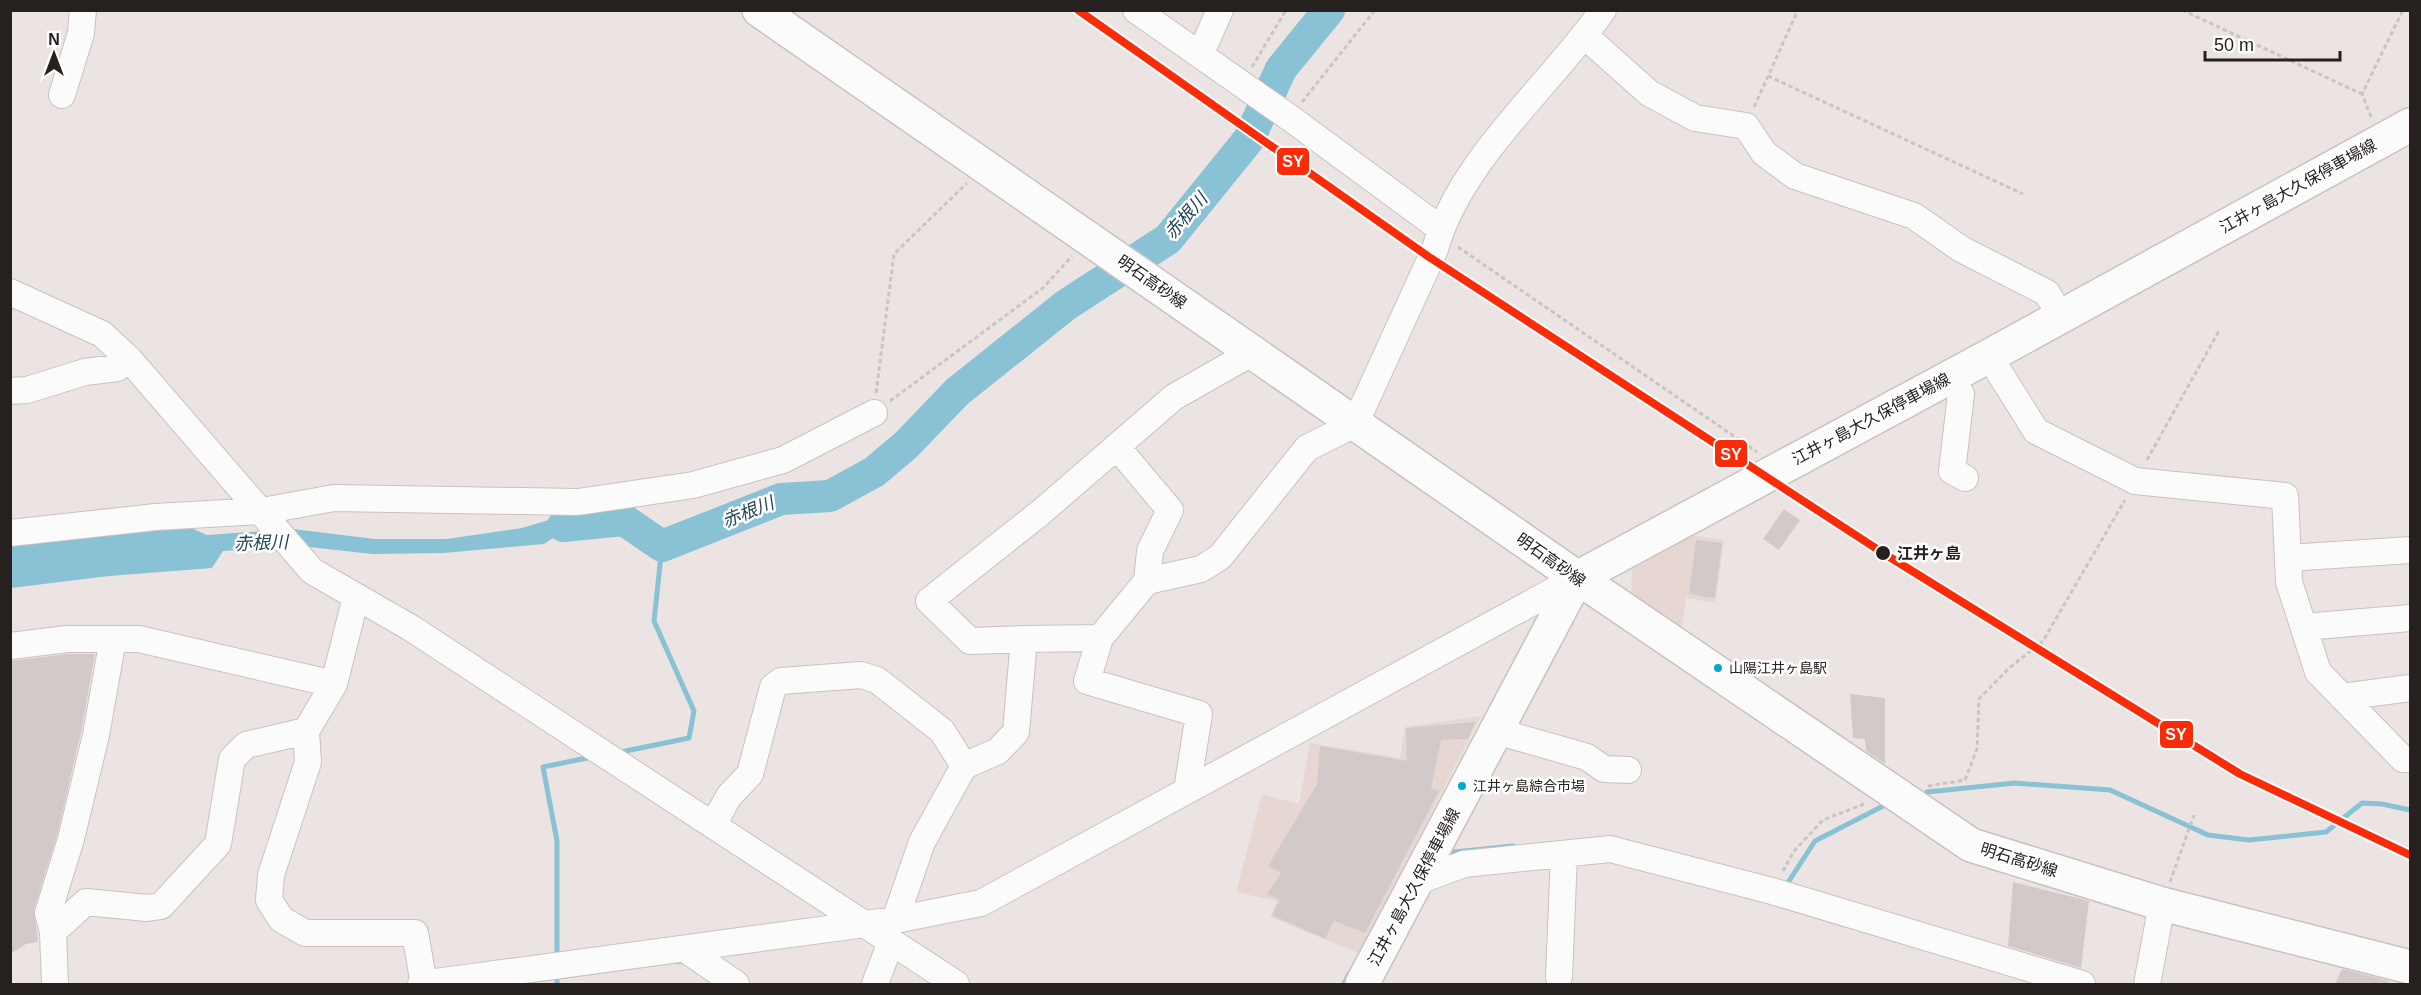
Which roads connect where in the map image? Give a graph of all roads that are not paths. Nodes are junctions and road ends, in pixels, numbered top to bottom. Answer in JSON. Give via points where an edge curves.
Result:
{"nodes":[{"id":1,"x":82,"y":10,"type":"edge"},
{"id":2,"x":759,"y":10,"type":"edge"},
{"id":3,"x":1136,"y":10,"type":"edge"},
{"id":4,"x":1220,"y":10,"type":"edge"},
{"id":5,"x":1603,"y":10,"type":"edge"},
{"id":6,"x":1585,"y":36,"type":"junction"},
{"id":7,"x":1200,"y":55,"type":"junction"},
{"id":8,"x":62,"y":95,"type":"dead end"},
{"id":9,"x":2410,"y":125,"type":"edge"},
{"id":10,"x":1441,"y":229,"type":"junction"},
{"id":11,"x":10,"y":291,"type":"edge"},
{"id":12,"x":2061,"y":317,"type":"junction"},
{"id":13,"x":1253,"y":352,"type":"junction"},
{"id":14,"x":1989,"y":356,"type":"junction"},
{"id":15,"x":129,"y":359,"type":"junction"},
{"id":16,"x":1951,"y":376,"type":"junction"},
{"id":17,"x":10,"y":392,"type":"edge"},
{"id":18,"x":874,"y":412,"type":"road end"},
{"id":19,"x":1355,"y":424,"type":"junction"},
{"id":20,"x":1117,"y":447,"type":"junction"},
{"id":21,"x":1965,"y":478,"type":"dead end"},
{"id":22,"x":262,"y":512,"type":"junction"},
{"id":23,"x":10,"y":533,"type":"edge"},
{"id":24,"x":2410,"y":550,"type":"edge"},
{"id":25,"x":2288,"y":558,"type":"junction"},
{"id":26,"x":1577,"y":578,"type":"junction"},
{"id":27,"x":1147,"y":581,"type":"junction"},
{"id":28,"x":356,"y":597,"type":"junction"},
{"id":29,"x":2410,"y":618,"type":"edge"},
{"id":30,"x":2304,"y":627,"type":"junction"},
{"id":31,"x":1100,"y":638,"type":"junction"},
{"id":32,"x":113,"y":639,"type":"junction"},
{"id":33,"x":1024,"y":639,"type":"junction"},
{"id":34,"x":10,"y":646,"type":"edge"},
{"id":35,"x":334,"y":684,"type":"junction"},
{"id":36,"x":2410,"y":688,"type":"edge"},
{"id":37,"x":2342,"y":697,"type":"junction"},
{"id":38,"x":306,"y":731,"type":"junction"},
{"id":39,"x":1496,"y":731,"type":"junction"},
{"id":40,"x":2410,"y":759,"type":"edge"},
{"id":41,"x":964,"y":766,"type":"junction"},
{"id":42,"x":1628,"y":770,"type":"dead end"},
{"id":43,"x":1187,"y":790,"type":"junction"},
{"id":44,"x":713,"y":825,"type":"junction"},
{"id":45,"x":1564,"y":854,"type":"junction"},
{"id":46,"x":1416,"y":882,"type":"junction"},
{"id":47,"x":2162,"y":904,"type":"junction"},
{"id":48,"x":865,"y":924,"type":"junction"},
{"id":49,"x":53,"y":932,"type":"junction"},
{"id":50,"x":893,"y":932,"type":"junction"},
{"id":51,"x":686,"y":949,"type":"junction"},
{"id":52,"x":2410,"y":967,"type":"edge"},
{"id":53,"x":1559,"y":977,"type":"dead end"},
{"id":54,"x":483,"y":980,"type":"edge"},
{"id":55,"x":55,"y":984,"type":"edge"},
{"id":56,"x":422,"y":984,"type":"edge"},
{"id":57,"x":736,"y":984,"type":"edge"},
{"id":58,"x":875,"y":984,"type":"edge"},
{"id":59,"x":956,"y":984,"type":"edge"},
{"id":60,"x":1362,"y":984,"type":"edge"},
{"id":61,"x":2082,"y":984,"type":"edge"},
{"id":62,"x":2146,"y":984,"type":"edge"}],
"edges":[{"from":1,"to":8,"type":"street","via":[[81,33]]},
{"from":2,"to":13,"type":"main road","name":"明石高砂線"},
{"from":3,"to":7,"type":"street"},
{"from":4,"to":7,"type":"street"},
{"from":5,"to":6,"type":"street"},
{"from":6,"to":10,"type":"street","via":[[1481,159]]},
{"from":6,"to":12,"type":"street","via":[[1649,93],[1695,118],[1746,126],[1764,153],[1795,176],[1914,216],[1961,249],[2047,293]]},
{"from":7,"to":10,"type":"street"},
{"from":9,"to":12,"type":"main road","name":"江井ヶ島大久保停車場線"},
{"from":10,"to":19,"type":"street"},
{"from":11,"to":15,"type":"street","via":[[102,334]]},
{"from":12,"to":14,"type":"main road","name":"江井ヶ島大久保停車場線"},
{"from":13,"to":19,"type":"main road","name":"明石高砂線"},
{"from":13,"to":20,"type":"street","via":[[1174,397]]},
{"from":14,"to":16,"type":"main road","name":"江井ヶ島大久保停車場線"},
{"from":14,"to":25,"type":"street","via":[[2036,431],[2135,481],[2285,496]]},
{"from":15,"to":17,"type":"street","via":[[117,368]]},
{"from":15,"to":22,"type":"street"},
{"from":16,"to":21,"type":"street","via":[[1961,394],[1952,471]]},
{"from":16,"to":26,"type":"main road","name":"江井ヶ島大久保停車場線"},
{"from":18,"to":22,"type":"street","via":[[783,460],[693,485],[578,502],[334,498]]},
{"from":19,"to":26,"type":"main road","name":"明石高砂線"},
{"from":19,"to":27,"type":"street","via":[[1307,448],[1220,557],[1201,569]]},
{"from":20,"to":27,"type":"street","via":[[1170,510],[1150,551]]},
{"from":20,"to":33,"type":"street","via":[[929,601],[970,641]]},
{"from":22,"to":23,"type":"street","via":[[156,517]]},
{"from":22,"to":28,"type":"street","via":[[312,571]]},
{"from":24,"to":25,"type":"street"},
{"from":25,"to":30,"type":"street","via":[[2289,582]]},
{"from":26,"to":39,"type":"main road","name":"江井ヶ島大久保停車場線"},
{"from":26,"to":43,"type":"street"},
{"from":26,"to":47,"type":"main road","name":"明石高砂線","via":[[1971,845]]},
{"from":27,"to":31,"type":"street"},
{"from":28,"to":35,"type":"street"},
{"from":28,"to":44,"type":"street","via":[[411,628]]},
{"from":29,"to":30,"type":"street"},
{"from":30,"to":37,"type":"street","via":[[2318,672]]},
{"from":31,"to":33,"type":"street"},
{"from":31,"to":43,"type":"street","via":[[1087,681],[1199,714]]},
{"from":32,"to":34,"type":"street","via":[[67,639]]},
{"from":32,"to":35,"type":"street","via":[[139,639]]},
{"from":32,"to":49,"type":"street","via":[[80,804],[48,913]]},
{"from":33,"to":41,"type":"street","via":[[1016,732],[998,751]]},
{"from":35,"to":38,"type":"street"},
{"from":36,"to":37,"type":"street"},
{"from":37,"to":40,"type":"street","via":[[2403,759]]},
{"from":38,"to":49,"type":"street","via":[[246,745],[232,759],[218,844],[161,906],[87,902]]},
{"from":38,"to":56,"type":"street","via":[[308,762],[271,875],[269,900],[281,919],[305,933],[415,933]]},
{"from":39,"to":42,"type":"street","via":[[1587,757],[1604,769]]},
{"from":39,"to":46,"type":"main road","name":"江井ヶ島大久保停車場線"},
{"from":41,"to":44,"type":"street","via":[[942,731],[876,680],[861,675],[781,681],[773,687],[750,774],[729,796]]},
{"from":41,"to":50,"type":"street","via":[[922,842]]},
{"from":43,"to":50,"type":"street","via":[[981,903]]},
{"from":44,"to":48,"type":"street"},
{"from":45,"to":46,"type":"street","via":[[1464,864]]},
{"from":45,"to":53,"type":"street"},
{"from":45,"to":61,"type":"street","via":[[1610,849],[1772,891]]},
{"from":46,"to":60,"type":"main road","name":"江井ヶ島大久保停車場線"},
{"from":47,"to":52,"type":"main road","name":"明石高砂線"},
{"from":47,"to":62,"type":"street"},
{"from":48,"to":50,"type":"street"},
{"from":48,"to":51,"type":"street"},
{"from":49,"to":55,"type":"street"},
{"from":50,"to":58,"type":"street"},
{"from":50,"to":59,"type":"street"},
{"from":51,"to":54,"type":"street"},
{"from":51,"to":57,"type":"street"},
{"from":54,"to":56,"type":"street"}]}
